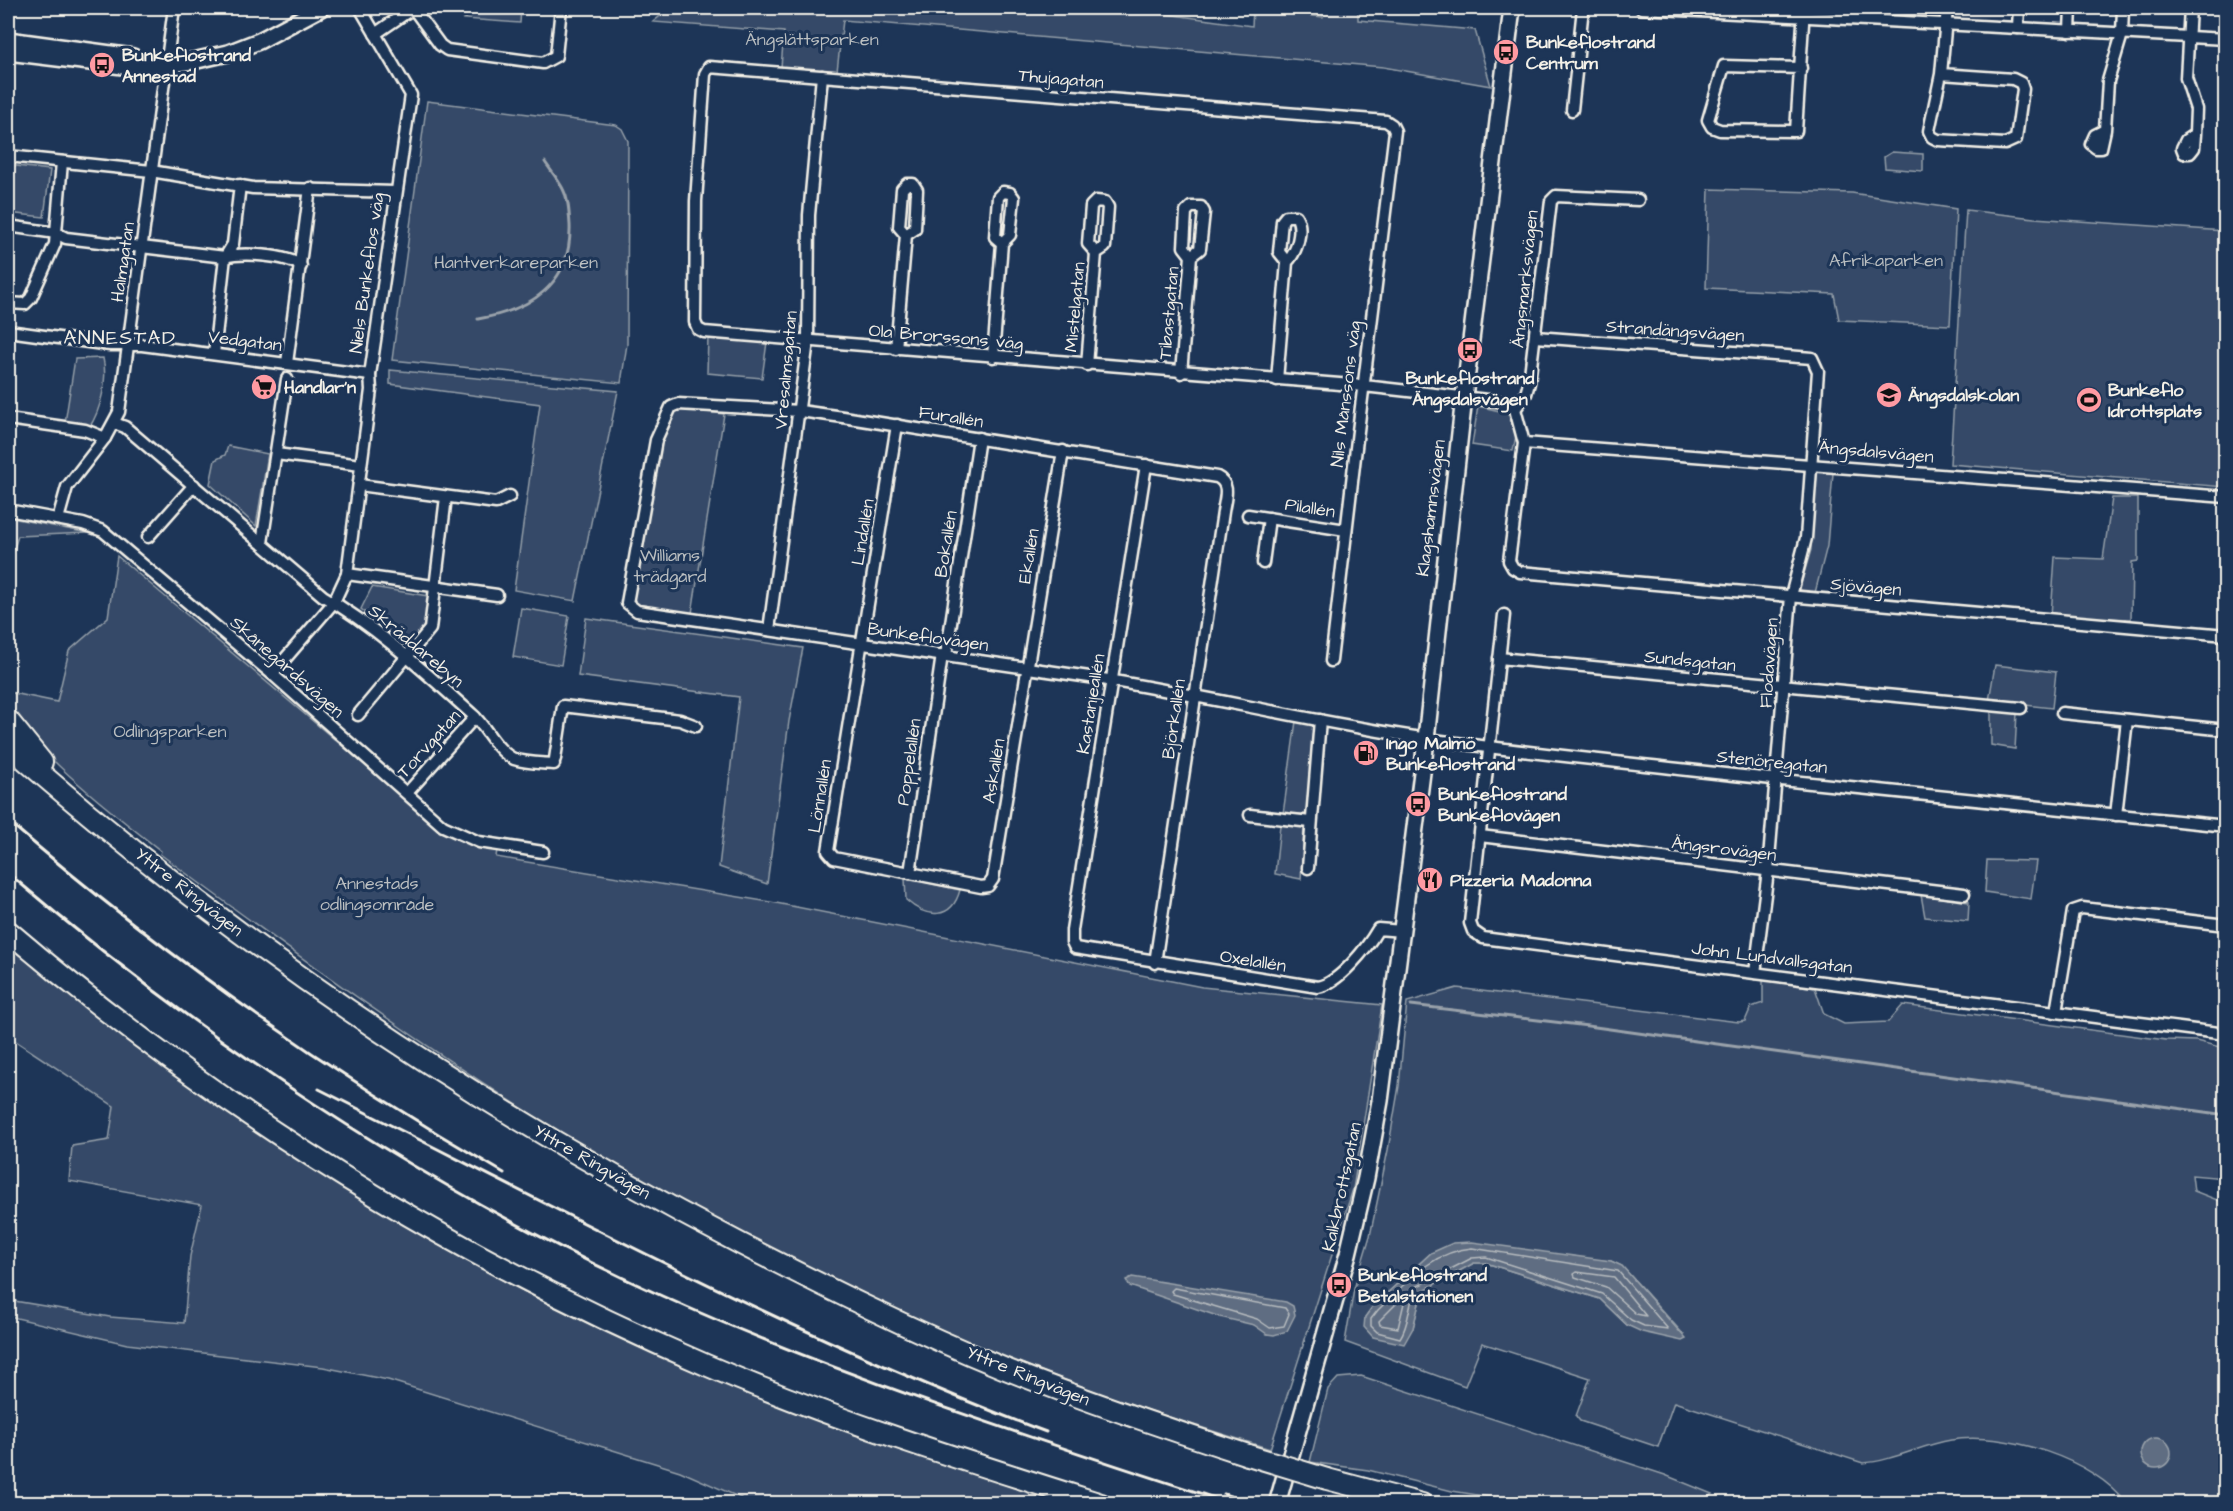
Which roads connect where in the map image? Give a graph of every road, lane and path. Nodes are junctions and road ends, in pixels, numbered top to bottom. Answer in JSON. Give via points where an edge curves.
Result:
{"nodes":[{"id":1,"x":174,"y":8,"type":"edge"},
{"id":2,"x":321,"y":8,"type":"edge"},
{"id":3,"x":360,"y":8,"type":"edge"},
{"id":4,"x":413,"y":8,"type":"edge"},
{"id":5,"x":561,"y":8,"type":"edge"},
{"id":6,"x":1512,"y":8,"type":"edge"},
{"id":7,"x":1583,"y":8,"type":"edge"},
{"id":8,"x":1641,"y":8,"type":"edge"},
{"id":9,"x":1661,"y":8,"type":"edge"},
{"id":10,"x":1875,"y":8,"type":"edge"},
{"id":11,"x":1947,"y":8,"type":"edge"},
{"id":12,"x":2019,"y":8,"type":"edge"},
{"id":13,"x":2071,"y":8,"type":"edge"},
{"id":14,"x":2123,"y":8,"type":"edge"},
{"id":15,"x":2190,"y":8,"type":"edge"},
{"id":16,"x":1731,"y":10,"type":"edge"},
{"id":17,"x":1803,"y":12,"type":"edge"},
{"id":18,"x":1874,"y":20,"type":"junction"},
{"id":19,"x":1946,"y":24,"type":"junction"},
{"id":20,"x":2018,"y":28,"type":"junction"},
{"id":21,"x":2070,"y":31,"type":"junction"},
{"id":22,"x":375,"y":34,"type":"junction"},
{"id":23,"x":2122,"y":34,"type":"junction"},
{"id":24,"x":2188,"y":37,"type":"junction"},
{"id":25,"x":2226,"y":39,"type":"edge"},
{"id":26,"x":8,"y":40,"type":"edge"},
{"id":27,"x":8,"y":52,"type":"edge"},
{"id":28,"x":165,"y":63,"type":"junction"},
{"id":29,"x":719,"y":67,"type":"joint"},
{"id":30,"x":1801,"y":68,"type":"junction"},
{"id":31,"x":1941,"y":74,"type":"junction"},
{"id":32,"x":822,"y":76,"type":"junction"},
{"id":33,"x":1572,"y":110,"type":"dead end"},
{"id":34,"x":2105,"y":130,"type":"dead end"},
{"id":35,"x":1395,"y":131,"type":"joint"},
{"id":36,"x":2195,"y":134,"type":"dead end"},
{"id":37,"x":8,"y":156,"type":"edge"},
{"id":38,"x":62,"y":162,"type":"junction"},
{"id":39,"x":151,"y":171,"type":"junction"},
{"id":40,"x":240,"y":185,"type":"junction"},
{"id":41,"x":310,"y":188,"type":"junction"},
{"id":42,"x":395,"y":192,"type":"junction"},
{"id":43,"x":1638,"y":200,"type":"dead end"},
{"id":44,"x":8,"y":226,"type":"edge"},
{"id":45,"x":56,"y":233,"type":"junction"},
{"id":46,"x":906,"y":235,"type":"dead end"},
{"id":47,"x":1002,"y":243,"type":"dead end"},
{"id":48,"x":142,"y":249,"type":"junction"},
{"id":49,"x":1096,"y":253,"type":"dead end"},
{"id":50,"x":1191,"y":256,"type":"dead end"},
{"id":51,"x":225,"y":257,"type":"junction"},
{"id":52,"x":1287,"y":262,"type":"dead end"},
{"id":53,"x":301,"y":266,"type":"junction"},
{"id":54,"x":8,"y":303,"type":"edge"},
{"id":55,"x":8,"y":331,"type":"edge"},
{"id":56,"x":1536,"y":337,"type":"junction"},
{"id":57,"x":808,"y":341,"type":"junction"},
{"id":58,"x":128,"y":345,"type":"junction"},
{"id":59,"x":896,"y":349,"type":"junction"},
{"id":60,"x":214,"y":354,"type":"junction"},
{"id":61,"x":993,"y":357,"type":"junction"},
{"id":62,"x":1812,"y":358,"type":"joint"},
{"id":63,"x":286,"y":363,"type":"junction"},
{"id":64,"x":1087,"y":365,"type":"junction"},
{"id":65,"x":1181,"y":373,"type":"junction"},
{"id":66,"x":370,"y":375,"type":"junction"},
{"id":67,"x":287,"y":379,"type":"dead end"},
{"id":68,"x":1277,"y":380,"type":"junction"},
{"id":69,"x":1364,"y":386,"type":"junction"},
{"id":70,"x":1464,"y":397,"type":"junction"},
{"id":71,"x":671,"y":407,"type":"joint"},
{"id":72,"x":1515,"y":409,"type":"junction"},
{"id":73,"x":800,"y":411,"type":"junction"},
{"id":74,"x":8,"y":419,"type":"edge"},
{"id":75,"x":114,"y":423,"type":"junction"},
{"id":76,"x":897,"y":425,"type":"junction"},
{"id":77,"x":105,"y":438,"type":"junction"},
{"id":78,"x":979,"y":438,"type":"junction"},
{"id":79,"x":1524,"y":443,"type":"junction"},
{"id":80,"x":1063,"y":451,"type":"junction"},
{"id":81,"x":276,"y":454,"type":"junction"},
{"id":82,"x":1809,"y":463,"type":"junction"},
{"id":83,"x":361,"y":465,"type":"junction"},
{"id":84,"x":1146,"y":465,"type":"junction"},
{"id":85,"x":1224,"y":481,"type":"joint"},
{"id":86,"x":194,"y":485,"type":"junction"},
{"id":87,"x":359,"y":485,"type":"junction"},
{"id":88,"x":510,"y":496,"type":"dead end"},
{"id":89,"x":446,"y":497,"type":"junction"},
{"id":90,"x":2226,"y":497,"type":"edge"},
{"id":91,"x":8,"y":510,"type":"edge"},
{"id":92,"x":1248,"y":515,"type":"dead end"},
{"id":93,"x":1269,"y":518,"type":"junction"},
{"id":94,"x":58,"y":519,"type":"junction"},
{"id":95,"x":1346,"y":530,"type":"junction"},
{"id":96,"x":148,"y":537,"type":"dead end"},
{"id":97,"x":262,"y":543,"type":"junction"},
{"id":98,"x":1263,"y":563,"type":"dead end"},
{"id":99,"x":347,"y":574,"type":"junction"},
{"id":100,"x":435,"y":586,"type":"junction"},
{"id":101,"x":497,"y":595,"type":"dead end"},
{"id":102,"x":1791,"y":596,"type":"junction"},
{"id":103,"x":334,"y":602,"type":"junction"},
{"id":104,"x":1504,"y":615,"type":"dead end"},
{"id":105,"x":769,"y":630,"type":"junction"},
{"id":106,"x":2226,"y":635,"type":"edge"},
{"id":107,"x":862,"y":644,"type":"junction"},
{"id":108,"x":944,"y":655,"type":"junction"},
{"id":109,"x":406,"y":658,"type":"junction"},
{"id":110,"x":1499,"y":658,"type":"junction"},
{"id":111,"x":1331,"y":661,"type":"dead end"},
{"id":112,"x":1027,"y":667,"type":"junction"},
{"id":113,"x":272,"y":674,"type":"junction"},
{"id":114,"x":1111,"y":680,"type":"junction"},
{"id":115,"x":1784,"y":688,"type":"junction"},
{"id":116,"x":1194,"y":696,"type":"junction"},
{"id":117,"x":2021,"y":708,"type":"dead end"},
{"id":118,"x":2062,"y":713,"type":"dead end"},
{"id":119,"x":358,"y":715,"type":"dead end"},
{"id":120,"x":475,"y":717,"type":"junction"},
{"id":121,"x":8,"y":720,"type":"edge"},
{"id":122,"x":1320,"y":720,"type":"junction"},
{"id":123,"x":2127,"y":720,"type":"junction"},
{"id":124,"x":696,"y":726,"type":"dead end"},
{"id":125,"x":2226,"y":730,"type":"edge"},
{"id":126,"x":1426,"y":739,"type":"junction"},
{"id":127,"x":8,"y":745,"type":"edge"},
{"id":128,"x":1490,"y":747,"type":"junction"},
{"id":129,"x":1777,"y":780,"type":"junction"},
{"id":130,"x":407,"y":793,"type":"junction"},
{"id":131,"x":78,"y":805,"type":"junction"},
{"id":132,"x":1250,"y":815,"type":"dead end"},
{"id":133,"x":2116,"y":815,"type":"junction"},
{"id":134,"x":1310,"y":822,"type":"junction"},
{"id":135,"x":2226,"y":826,"type":"edge"},
{"id":136,"x":1480,"y":836,"type":"junction"},
{"id":137,"x":543,"y":852,"type":"dead end"},
{"id":138,"x":1308,"y":868,"type":"dead end"},
{"id":139,"x":1768,"y":871,"type":"junction"},
{"id":140,"x":910,"y":873,"type":"junction"},
{"id":141,"x":993,"y":879,"type":"joint"},
{"id":142,"x":1964,"y":894,"type":"dead end"},
{"id":143,"x":2226,"y":925,"type":"edge"},
{"id":144,"x":8,"y":931,"type":"edge"},
{"id":145,"x":1402,"y":931,"type":"junction"},
{"id":146,"x":1075,"y":948,"type":"joint"},
{"id":147,"x":1155,"y":963,"type":"junction"},
{"id":148,"x":1755,"y":973,"type":"junction"},
{"id":149,"x":2056,"y":1012,"type":"junction"},
{"id":150,"x":1391,"y":1014,"type":"joint"},
{"id":151,"x":2226,"y":1034,"type":"edge"},
{"id":152,"x":1101,"y":1503,"type":"edge"},
{"id":153,"x":1276,"y":1503,"type":"edge"},
{"id":154,"x":1422,"y":1503,"type":"edge"}],
"edges":[{"from":1,"to":28,"type":"street","name":"Halmgatan"},
{"from":2,"to":28,"type":"street","via":[[228,53]]},
{"from":3,"to":22,"type":"street","name":"Niels Bunkeflos väg"},
{"from":4,"to":5,"type":"street","via":[[447,50],[543,63],[556,56]]},
{"from":4,"to":22,"type":"street"},
{"from":6,"to":70,"type":"street","name":"Klagshamnsvägen"},
{"from":7,"to":33,"type":"street"},
{"from":8,"to":9,"type":"street"},
{"from":9,"to":16,"type":"street"},
{"from":10,"to":18,"type":"street"},
{"from":11,"to":19,"type":"street"},
{"from":12,"to":20,"type":"street"},
{"from":13,"to":21,"type":"street"},
{"from":14,"to":23,"type":"street"},
{"from":15,"to":24,"type":"street"},
{"from":16,"to":17,"type":"street"},
{"from":17,"to":18,"type":"street"},
{"from":17,"to":30,"type":"street"},
{"from":18,"to":19,"type":"street"},
{"from":19,"to":20,"type":"street"},
{"from":19,"to":31,"type":"street"},
{"from":20,"to":21,"type":"street"},
{"from":21,"to":23,"type":"street"},
{"from":22,"to":42,"type":"street","name":"Niels Bunkeflos väg","via":[[411,95]]},
{"from":23,"to":24,"type":"street"},
{"from":23,"to":34,"type":"street","via":[[2108,81]]},
{"from":24,"to":25,"type":"street"},
{"from":24,"to":36,"type":"street","via":[[2186,78],[2196,109]]},
{"from":26,"to":28,"type":"street"},
{"from":27,"to":28,"type":"street","via":[[138,68]]},
{"from":28,"to":39,"type":"street","name":"Halmgatan"},
{"from":29,"to":32,"type":"street","name":"Thujagatan"},
{"from":29,"to":57,"type":"street","name":"Ola Brorssons väg","via":[[709,67],[705,74],[696,201],[695,322],[704,332]]},
{"from":30,"to":30,"type":"street","via":[[1796,131],[1720,130],[1708,120],[1724,66]]},
{"from":31,"to":31,"type":"street","via":[[1930,121],[1932,137],[2005,144],[2016,139],[2021,82],[2013,78]]},
{"from":32,"to":35,"type":"street","name":"Thujagatan","via":[[1386,121]]},
{"from":32,"to":57,"type":"street","name":"Vresalmsgatan","via":[[809,215]]},
{"from":35,"to":69,"type":"street","name":"Nils Månssons väg"},
{"from":37,"to":38,"type":"street"},
{"from":38,"to":39,"type":"street"},
{"from":38,"to":45,"type":"street"},
{"from":39,"to":40,"type":"street"},
{"from":39,"to":48,"type":"street","name":"Halmgatan"},
{"from":40,"to":41,"type":"street"},
{"from":40,"to":51,"type":"street","via":[[233,244]]},
{"from":41,"to":42,"type":"street"},
{"from":41,"to":53,"type":"street"},
{"from":42,"to":66,"type":"street","name":"Niels Bunkeflos väg"},
{"from":43,"to":56,"type":"street","name":"Ängsmarksvägen","via":[[1556,196],[1551,201]]},
{"from":44,"to":45,"type":"street"},
{"from":45,"to":48,"type":"street","via":[[66,238]]},
{"from":45,"to":54,"type":"street","via":[[55,244],[31,298],[25,304]]},
{"from":46,"to":59,"type":"street"},
{"from":47,"to":61,"type":"street"},
{"from":48,"to":51,"type":"street"},
{"from":48,"to":58,"type":"street","name":"Halmgatan"},
{"from":49,"to":64,"type":"street","name":"Mistelgatan"},
{"from":50,"to":65,"type":"street","name":"Tibastgatan"},
{"from":51,"to":53,"type":"street","via":[[236,254],[293,260]]},
{"from":51,"to":60,"type":"street"},
{"from":52,"to":68,"type":"street"},
{"from":53,"to":63,"type":"street"},
{"from":55,"to":58,"type":"street","name":"Vedgatan"},
{"from":56,"to":62,"type":"street","name":"Strandängsvägen"},
{"from":56,"to":72,"type":"street","name":"Ängsmarksvägen","via":[[1526,394]]},
{"from":57,"to":59,"type":"street","name":"Ola Brorssons väg"},
{"from":57,"to":73,"type":"street","name":"Vresalmsgatan"},
{"from":58,"to":60,"type":"street","name":"Vedgatan"},
{"from":58,"to":75,"type":"street","name":"Halmgatan"},
{"from":59,"to":61,"type":"street","name":"Ola Brorssons väg"},
{"from":60,"to":63,"type":"street","name":"Vedgatan"},
{"from":61,"to":64,"type":"street","name":"Ola Brorssons väg"},
{"from":62,"to":82,"type":"street","name":"Flodavägen","via":[[1818,371]]},
{"from":63,"to":66,"type":"street","name":"Vedgatan"},
{"from":64,"to":65,"type":"street","name":"Ola Brorssons väg"},
{"from":65,"to":68,"type":"street","name":"Ola Brorssons väg"},
{"from":66,"to":83,"type":"street","name":"Niels Bunkeflos väg"},
{"from":67,"to":81,"type":"street"},
{"from":68,"to":69,"type":"street","name":"Ola Brorssons väg"},
{"from":69,"to":70,"type":"street","name":"Ola Brorssons väg"},
{"from":69,"to":95,"type":"street","name":"Nils Månssons väg"},
{"from":70,"to":72,"type":"street","via":[[1505,402]]},
{"from":70,"to":126,"type":"street","name":"Klagshamnsvägen"},
{"from":71,"to":73,"type":"street","name":"Furallén"},
{"from":71,"to":105,"type":"street","name":"Bunkeflovägen","via":[[656,440],[627,603],[637,611]]},
{"from":72,"to":79,"type":"street"},
{"from":73,"to":76,"type":"street","name":"Furallén"},
{"from":73,"to":105,"type":"street","name":"Vresalmsgatan"},
{"from":74,"to":77,"type":"street","via":[[85,430]]},
{"from":75,"to":77,"type":"street","name":"Halmgatan"},
{"from":75,"to":86,"type":"street","name":"Skräddarebyn","via":[[125,427]]},
{"from":76,"to":78,"type":"street","name":"Furallén"},
{"from":76,"to":107,"type":"street","name":"Lindallén"},
{"from":77,"to":94,"type":"street","name":"Halmgatan","via":[[66,487]]},
{"from":78,"to":80,"type":"street","name":"Furallén"},
{"from":78,"to":108,"type":"street","name":"Bokallén"},
{"from":79,"to":82,"type":"street","name":"Ängsdalsvägen"},
{"from":79,"to":102,"type":"street","name":"Sjövägen","via":[[1509,561],[1513,568],[1520,572]]},
{"from":80,"to":84,"type":"street","name":"Furallén"},
{"from":80,"to":112,"type":"street","name":"Ekallén"},
{"from":81,"to":83,"type":"street"},
{"from":81,"to":97,"type":"street"},
{"from":82,"to":90,"type":"street","name":"Ängsdalsvägen"},
{"from":82,"to":102,"type":"street","name":"Flodavägen","via":[[1806,538]]},
{"from":83,"to":87,"type":"street","name":"Niels Bunkeflos väg"},
{"from":84,"to":85,"type":"street","name":"Furallén"},
{"from":84,"to":114,"type":"street","name":"Kastanjeallén"},
{"from":85,"to":116,"type":"street","name":"Björkallén","via":[[1223,512]]},
{"from":86,"to":96,"type":"street"},
{"from":86,"to":97,"type":"street","name":"Skräddarebyn"},
{"from":87,"to":89,"type":"street"},
{"from":87,"to":99,"type":"street","name":"Niels Bunkeflos väg"},
{"from":88,"to":89,"type":"street","via":[[496,503]]},
{"from":89,"to":100,"type":"street"},
{"from":91,"to":94,"type":"street","name":"Skånegårdsvägen"},
{"from":92,"to":93,"type":"street","name":"Pilallén"},
{"from":93,"to":95,"type":"street","name":"Pilallén"},
{"from":93,"to":98,"type":"street","name":"Pilallén"},
{"from":94,"to":113,"type":"street","name":"Skånegårdsvägen","via":[[102,531]]},
{"from":95,"to":111,"type":"street","name":"Nils Månssons väg"},
{"from":97,"to":103,"type":"street","name":"Skräddarebyn"},
{"from":99,"to":100,"type":"street"},
{"from":99,"to":103,"type":"street","name":"Niels Bunkeflos väg"},
{"from":100,"to":101,"type":"street"},
{"from":100,"to":109,"type":"street","via":[[430,629]]},
{"from":102,"to":106,"type":"street","name":"Sjövägen"},
{"from":102,"to":115,"type":"street","name":"Flodavägen"},
{"from":103,"to":109,"type":"street","name":"Skräddarebyn"},
{"from":103,"to":113,"type":"street","name":"Niels Bunkeflos väg"},
{"from":104,"to":110,"type":"street"},
{"from":105,"to":107,"type":"street","name":"Bunkeflovägen"},
{"from":107,"to":108,"type":"street","name":"Bunkeflovägen"},
{"from":107,"to":140,"type":"street","name":"Lönnallén","via":[[828,851],[834,858]]},
{"from":108,"to":112,"type":"street","name":"Bunkeflovägen"},
{"from":108,"to":140,"type":"street","name":"Poppelallén"},
{"from":109,"to":119,"type":"street"},
{"from":109,"to":120,"type":"street","name":"Skräddarebyn"},
{"from":110,"to":115,"type":"street","name":"Sundsgatan"},
{"from":110,"to":128,"type":"street"},
{"from":112,"to":114,"type":"street","name":"Bunkeflovägen"},
{"from":112,"to":141,"type":"street","name":"Askallén"},
{"from":113,"to":130,"type":"street","name":"Skånegårdsvägen"},
{"from":114,"to":116,"type":"street","name":"Bunkeflovägen"},
{"from":114,"to":146,"type":"street","name":"Kastanjeallén","via":[[1072,930]]},
{"from":115,"to":117,"type":"street","name":"Sundsgatan"},
{"from":115,"to":129,"type":"street","name":"Flodavägen"},
{"from":116,"to":122,"type":"street","name":"Bunkeflovägen"},
{"from":116,"to":147,"type":"street","name":"Björkallén"},
{"from":118,"to":123,"type":"street"},
{"from":120,"to":124,"type":"street","name":"Skräddarebyn","via":[[513,759],[555,762],[563,706],[681,720]]},
{"from":120,"to":130,"type":"street","name":"Torvgatan"},
{"from":121,"to":131,"type":"highway"},
{"from":122,"to":126,"type":"street","name":"Bunkeflovägen"},
{"from":122,"to":134,"type":"street"},
{"from":123,"to":125,"type":"street"},
{"from":123,"to":133,"type":"street"},
{"from":126,"to":128,"type":"street","name":"Stenöregatan"},
{"from":126,"to":145,"type":"street","name":"Klagshamnsvägen"},
{"from":127,"to":131,"type":"highway","name":"Yttre Ringvägen"},
{"from":128,"to":129,"type":"street","name":"Stenöregatan"},
{"from":128,"to":136,"type":"street"},
{"from":129,"to":133,"type":"street","name":"Stenöregatan"},
{"from":129,"to":139,"type":"street","name":"Flodavägen"},
{"from":130,"to":137,"type":"street","name":"Skånegårdsvägen","via":[[443,826],[479,842]]},
{"from":131,"to":154,"type":"highway","name":"Yttre Ringvägen","bridge":true,"via":[[161,872],[342,1006],[538,1131],[825,1288],[1001,1367],[1119,1413],[1327,1479]]},
{"from":132,"to":134,"type":"street"},
{"from":133,"to":135,"type":"street","name":"Stenöregatan"},
{"from":134,"to":138,"type":"street"},
{"from":136,"to":139,"type":"street","name":"Ängsrovägen"},
{"from":136,"to":148,"type":"street","name":"John Lundvallsgatan","via":[[1470,923],[1483,938]]},
{"from":139,"to":142,"type":"street","name":"Ängsrovägen"},
{"from":139,"to":148,"type":"street","name":"Flodavägen"},
{"from":140,"to":141,"type":"street","name":"Lönnallén","via":[[981,886],[988,886]]},
{"from":143,"to":149,"type":"street","via":[[2082,908],[2073,911]]},
{"from":144,"to":152,"type":"highway","via":[[159,1053],[248,1116],[453,1243],[554,1295],[718,1370],[815,1408]]},
{"from":145,"to":147,"type":"street","name":"Oxelallén","via":[[1378,929],[1365,950],[1326,985],[1318,987]]},
{"from":145,"to":150,"type":"street","name":"Klagshamnsvägen"},
{"from":146,"to":147,"type":"street","name":"Oxelallén"},
{"from":148,"to":149,"type":"street","name":"John Lundvallsgatan"},
{"from":149,"to":151,"type":"street","name":"John Lundvallsgatan"},
{"from":150,"to":153,"type":"street","name":"Kalkbrottsgatan","via":[[1366,1178]]}]}
